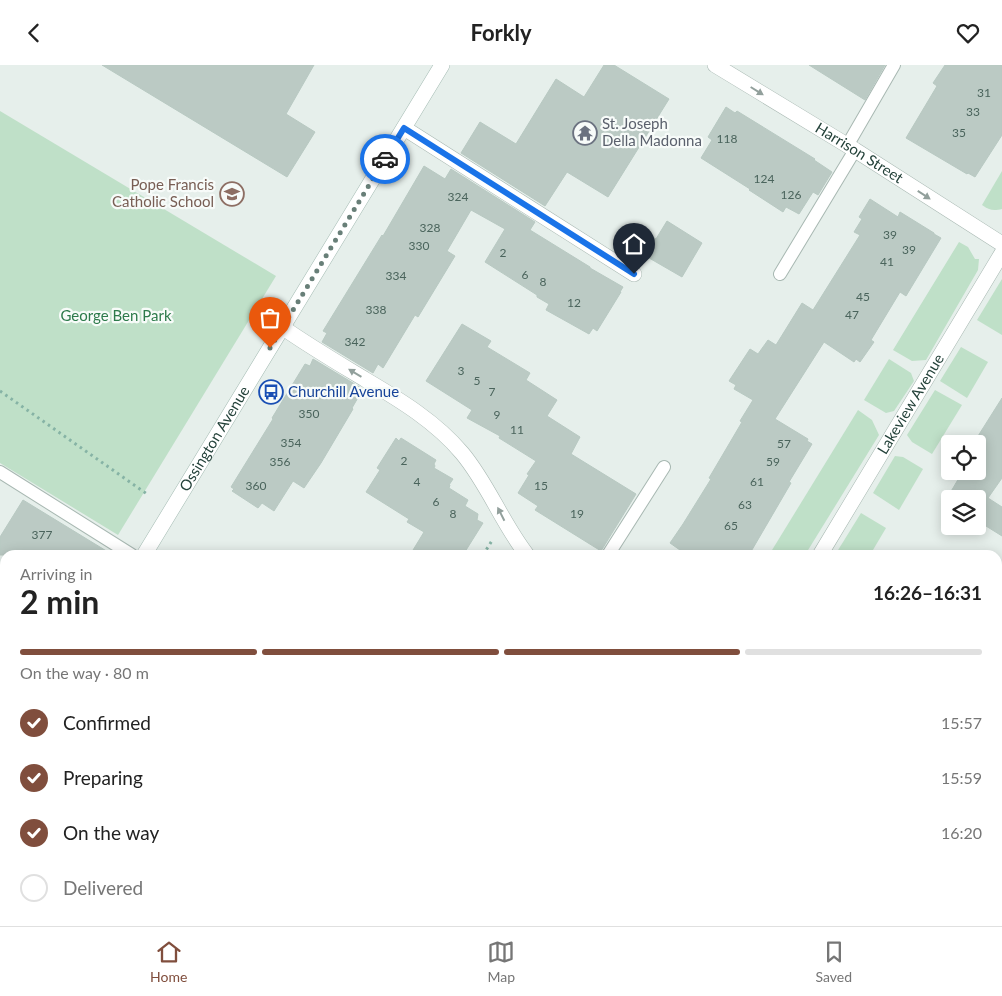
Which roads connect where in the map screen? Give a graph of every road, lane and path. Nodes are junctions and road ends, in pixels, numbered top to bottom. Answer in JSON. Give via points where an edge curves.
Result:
{"nodes":[{"id":1,"x":442,"y":65,"type":"edge"},
{"id":2,"x":715,"y":65,"type":"edge"},
{"id":3,"x":894,"y":65,"type":"edge"},
{"id":4,"x":404,"y":128,"type":"junction"},
{"id":5,"x":851,"y":148,"type":"junction"},
{"id":6,"x":1002,"y":244,"type":"edge"},
{"id":7,"x":1002,"y":253,"type":"edge"},
{"id":8,"x":634,"y":274,"type":"dead end"},
{"id":9,"x":780,"y":274,"type":"dead end"},
{"id":10,"x":282,"y":327,"type":"junction"},
{"id":11,"x":0,"y":391,"type":"edge"},
{"id":12,"x":664,"y":467,"type":"dead end"},
{"id":13,"x":0,"y":472,"type":"edge"},
{"id":14,"x":148,"y":494,"type":"dead end"},
{"id":15,"x":495,"y":535,"type":"dead end"},
{"id":16,"x":124,"y":550,"type":"edge"},
{"id":17,"x":147,"y":550,"type":"edge"},
{"id":18,"x":486,"y":550,"type":"edge"},
{"id":19,"x":523,"y":550,"type":"edge"},
{"id":20,"x":611,"y":550,"type":"edge"},
{"id":21,"x":823,"y":550,"type":"edge"}],
"edges":[{"from":1,"to":4,"type":"street","name":"Ossington Avenue"},
{"from":2,"to":5,"type":"street","name":"Harrison Street","one_way":true},
{"from":3,"to":5,"type":"lane"},
{"from":4,"to":8,"type":"street"},
{"from":4,"to":10,"type":"street","name":"Ossington Avenue"},
{"from":5,"to":6,"type":"street","name":"Harrison Street","one_way":true},
{"from":5,"to":9,"type":"lane"},
{"from":7,"to":21,"type":"street","name":"Lakeview Avenue"},
{"from":10,"to":17,"type":"street","name":"Ossington Avenue"},
{"from":19,"to":10,"type":"street","one_way":true,"via":[[473,467],[447,437],[397,398]]},
{"from":11,"to":14,"type":"path"},
{"from":12,"to":20,"type":"lane"},
{"from":13,"to":16,"type":"lane"},
{"from":15,"to":18,"type":"path"}]}
